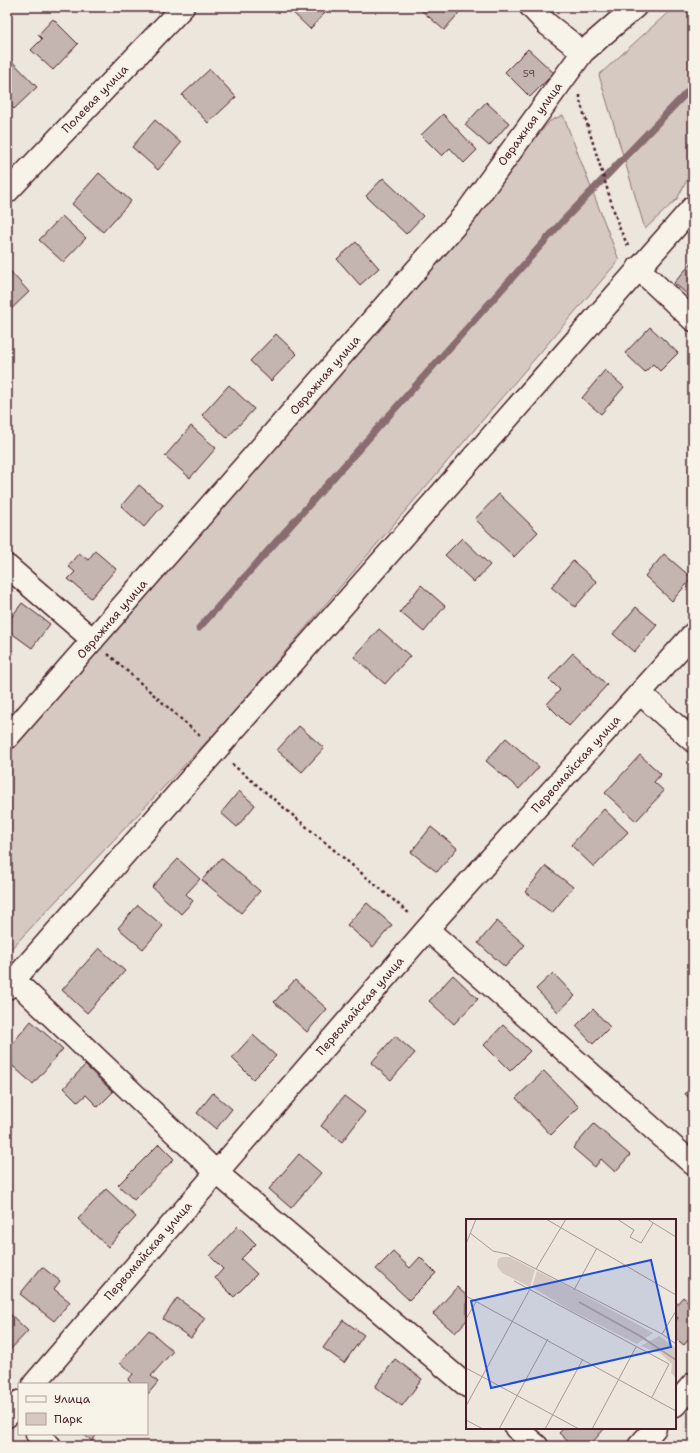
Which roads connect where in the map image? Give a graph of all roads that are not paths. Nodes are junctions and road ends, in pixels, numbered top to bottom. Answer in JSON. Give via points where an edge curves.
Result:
{"nodes":[{"id":1,"x":183,"y":7,"type":"edge"},
{"id":2,"x":531,"y":7,"type":"edge"},
{"id":3,"x":635,"y":7,"type":"edge"},
{"id":4,"x":583,"y":52,"type":"junction"},
{"id":5,"x":7,"y":192,"type":"edge"},
{"id":6,"x":693,"y":207,"type":"edge"},
{"id":7,"x":638,"y":268,"type":"junction"},
{"id":8,"x":693,"y":320,"type":"edge"},
{"id":9,"x":7,"y":566,"type":"edge"},
{"id":10,"x":693,"y":634,"type":"edge"},
{"id":11,"x":93,"y":640,"type":"junction"},
{"id":12,"x":640,"y":693,"type":"junction"},
{"id":13,"x":7,"y":738,"type":"edge"},
{"id":14,"x":693,"y":741,"type":"edge"},
{"id":15,"x":427,"y":929,"type":"junction"},
{"id":16,"x":10,"y":984,"type":"edge"},
{"id":17,"x":693,"y":1164,"type":"edge"},
{"id":18,"x":216,"y":1172,"type":"junction"},
{"id":19,"x":35,"y":1383,"type":"edge"},
{"id":20,"x":693,"y":1384,"type":"edge"},
{"id":21,"x":466,"y":1385,"type":"edge"},
{"id":22,"x":676,"y":1404,"type":"edge"},
{"id":23,"x":517,"y":1429,"type":"edge"},
{"id":24,"x":654,"y":1429,"type":"edge"},
{"id":25,"x":38,"y":1435,"type":"edge"},
{"id":26,"x":50,"y":1446,"type":"edge"},
{"id":27,"x":537,"y":1446,"type":"edge"},
{"id":28,"x":639,"y":1446,"type":"edge"}],
"edges":[{"from":1,"to":5,"type":"street","name":"Полевая улица"},
{"from":2,"to":4,"type":"street","via":[[547,24]]},
{"from":3,"to":4,"type":"street","name":"Овражная улица"},
{"from":4,"to":11,"type":"street","name":"Овражная улица","via":[[466,213]]},
{"from":6,"to":7,"type":"street"},
{"from":7,"to":8,"type":"street"},
{"from":7,"to":16,"type":"street"},
{"from":9,"to":11,"type":"street"},
{"from":10,"to":12,"type":"street","name":"Первомайская улица"},
{"from":11,"to":13,"type":"street","name":"Овражная улица"},
{"from":12,"to":14,"type":"street"},
{"from":12,"to":15,"type":"street","name":"Первомайская улица"},
{"from":15,"to":17,"type":"street"},
{"from":15,"to":18,"type":"street","name":"Первомайская улица"},
{"from":16,"to":18,"type":"street"},
{"from":18,"to":19,"type":"street","name":"Первомайская улица"},
{"from":18,"to":21,"type":"street"},
{"from":20,"to":22,"type":"street"},
{"from":23,"to":27,"type":"street"},
{"from":24,"to":28,"type":"street"},
{"from":25,"to":26,"type":"street"}]}
